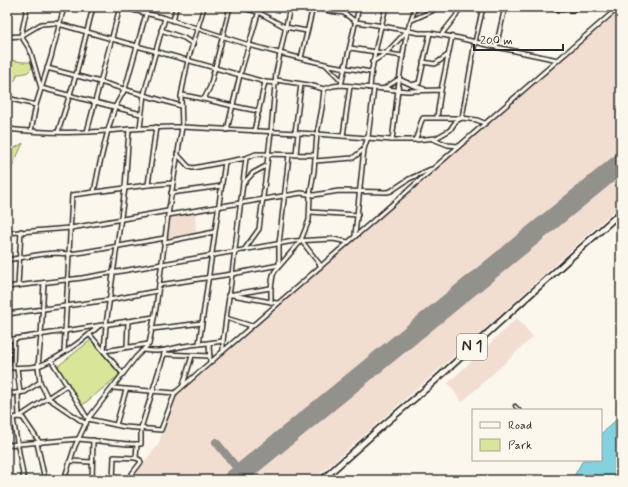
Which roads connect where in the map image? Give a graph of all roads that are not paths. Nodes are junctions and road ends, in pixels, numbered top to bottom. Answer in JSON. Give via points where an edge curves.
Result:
{"nodes":[{"id":1,"x":27,"y":7,"type":"edge"},
{"id":2,"x":64,"y":7,"type":"edge"},
{"id":3,"x":94,"y":7,"type":"edge"},
{"id":4,"x":120,"y":7,"type":"edge"},
{"id":5,"x":148,"y":7,"type":"edge"},
{"id":6,"x":176,"y":7,"type":"edge"},
{"id":7,"x":204,"y":7,"type":"edge"},
{"id":8,"x":230,"y":7,"type":"edge"},
{"id":9,"x":240,"y":7,"type":"edge"},
{"id":10,"x":260,"y":7,"type":"edge"},
{"id":11,"x":290,"y":7,"type":"edge"},
{"id":12,"x":313,"y":7,"type":"edge"},
{"id":13,"x":316,"y":7,"type":"edge"},
{"id":14,"x":335,"y":7,"type":"edge"},
{"id":15,"x":359,"y":7,"type":"edge"},
{"id":16,"x":386,"y":7,"type":"edge"},
{"id":17,"x":415,"y":7,"type":"edge"},
{"id":18,"x":438,"y":7,"type":"edge"},
{"id":19,"x":460,"y":7,"type":"edge"},
{"id":20,"x":483,"y":7,"type":"edge"},
{"id":21,"x":505,"y":7,"type":"edge"},
{"id":22,"x":547,"y":7,"type":"edge"},
{"id":23,"x":574,"y":7,"type":"edge"},
{"id":24,"x":619,"y":7,"type":"edge"},
{"id":25,"x":329,"y":11,"type":"junction"},
{"id":26,"x":258,"y":12,"type":"junction"},
{"id":27,"x":146,"y":13,"type":"junction"},
{"id":28,"x":165,"y":18,"type":"junction"},
{"id":29,"x":412,"y":20,"type":"junction"},
{"id":30,"x":173,"y":21,"type":"junction"},
{"id":31,"x":356,"y":22,"type":"junction"},
{"id":32,"x":60,"y":24,"type":"junction"},
{"id":33,"x":381,"y":26,"type":"junction"},
{"id":34,"x":285,"y":27,"type":"junction"},
{"id":35,"x":197,"y":28,"type":"junction"},
{"id":36,"x":161,"y":30,"type":"junction"},
{"id":37,"x":307,"y":31,"type":"junction"},
{"id":38,"x":407,"y":31,"type":"junction"},
{"id":39,"x":87,"y":32,"type":"junction"},
{"id":40,"x":430,"y":33,"type":"junction"},
{"id":41,"x":441,"y":35,"type":"junction"},
{"id":42,"x":20,"y":36,"type":"junction"},
{"id":43,"x":7,"y":37,"type":"edge"},
{"id":44,"x":223,"y":37,"type":"junction"},
{"id":45,"x":452,"y":37,"type":"junction"},
{"id":46,"x":111,"y":38,"type":"junction"},
{"id":47,"x":475,"y":42,"type":"junction"},
{"id":48,"x":192,"y":44,"type":"junction"},
{"id":49,"x":249,"y":45,"type":"junction"},
{"id":50,"x":137,"y":46,"type":"junction"},
{"id":51,"x":496,"y":47,"type":"junction"},
{"id":52,"x":350,"y":48,"type":"junction"},
{"id":53,"x":155,"y":51,"type":"junction"},
{"id":54,"x":375,"y":51,"type":"junction"},
{"id":55,"x":279,"y":53,"type":"junction"},
{"id":56,"x":385,"y":54,"type":"junction"},
{"id":57,"x":449,"y":54,"type":"junction"},
{"id":58,"x":403,"y":56,"type":"junction"},
{"id":59,"x":301,"y":58,"type":"junction"},
{"id":60,"x":188,"y":60,"type":"junction"},
{"id":61,"x":558,"y":60,"type":"junction"},
{"id":62,"x":372,"y":62,"type":"junction"},
{"id":63,"x":423,"y":62,"type":"junction"},
{"id":64,"x":326,"y":65,"type":"junction"},
{"id":65,"x":47,"y":68,"type":"junction"},
{"id":66,"x":215,"y":68,"type":"junction"},
{"id":67,"x":345,"y":68,"type":"junction"},
{"id":68,"x":371,"y":72,"type":"junction"},
{"id":69,"x":240,"y":75,"type":"junction"},
{"id":70,"x":76,"y":76,"type":"junction"},
{"id":71,"x":399,"y":79,"type":"junction"},
{"id":72,"x":342,"y":81,"type":"junction"},
{"id":73,"x":100,"y":82,"type":"junction"},
{"id":74,"x":265,"y":82,"type":"junction"},
{"id":75,"x":276,"y":82,"type":"junction"},
{"id":76,"x":301,"y":84,"type":"junction"},
{"id":77,"x":341,"y":85,"type":"junction"},
{"id":78,"x":412,"y":85,"type":"junction"},
{"id":79,"x":350,"y":86,"type":"junction"},
{"id":80,"x":41,"y":88,"type":"junction"},
{"id":81,"x":372,"y":88,"type":"junction"},
{"id":82,"x":125,"y":89,"type":"junction"},
{"id":83,"x":324,"y":89,"type":"junction"},
{"id":84,"x":383,"y":89,"type":"junction"},
{"id":85,"x":398,"y":90,"type":"junction"},
{"id":86,"x":426,"y":90,"type":"junction"},
{"id":87,"x":441,"y":90,"type":"junction"},
{"id":88,"x":144,"y":94,"type":"junction"},
{"id":89,"x":70,"y":95,"type":"junction"},
{"id":90,"x":182,"y":95,"type":"junction"},
{"id":91,"x":7,"y":98,"type":"edge"},
{"id":92,"x":204,"y":98,"type":"junction"},
{"id":93,"x":95,"y":102,"type":"junction"},
{"id":94,"x":36,"y":105,"type":"junction"},
{"id":95,"x":115,"y":106,"type":"junction"},
{"id":96,"x":181,"y":106,"type":"junction"},
{"id":97,"x":233,"y":106,"type":"junction"},
{"id":98,"x":259,"y":111,"type":"junction"},
{"id":99,"x":141,"y":114,"type":"junction"},
{"id":100,"x":437,"y":117,"type":"junction"},
{"id":101,"x":462,"y":118,"type":"junction"},
{"id":102,"x":484,"y":123,"type":"junction"},
{"id":103,"x":156,"y":127,"type":"junction"},
{"id":104,"x":182,"y":127,"type":"junction"},
{"id":105,"x":140,"y":128,"type":"junction"},
{"id":106,"x":7,"y":129,"type":"edge"},
{"id":107,"x":129,"y":129,"type":"junction"},
{"id":108,"x":108,"y":130,"type":"junction"},
{"id":109,"x":227,"y":130,"type":"junction"},
{"id":110,"x":31,"y":131,"type":"junction"},
{"id":111,"x":254,"y":131,"type":"junction"},
{"id":112,"x":58,"y":132,"type":"junction"},
{"id":113,"x":87,"y":132,"type":"junction"},
{"id":114,"x":271,"y":132,"type":"junction"},
{"id":115,"x":296,"y":133,"type":"junction"},
{"id":116,"x":317,"y":134,"type":"junction"},
{"id":117,"x":343,"y":136,"type":"junction"},
{"id":118,"x":368,"y":137,"type":"junction"},
{"id":119,"x":433,"y":139,"type":"junction"},
{"id":120,"x":392,"y":140,"type":"junction"},
{"id":121,"x":414,"y":140,"type":"junction"},
{"id":122,"x":458,"y":146,"type":"junction"},
{"id":123,"x":364,"y":149,"type":"junction"},
{"id":124,"x":177,"y":154,"type":"junction"},
{"id":125,"x":268,"y":154,"type":"junction"},
{"id":126,"x":289,"y":155,"type":"junction"},
{"id":127,"x":296,"y":155,"type":"junction"},
{"id":128,"x":315,"y":155,"type":"junction"},
{"id":129,"x":246,"y":158,"type":"junction"},
{"id":130,"x":315,"y":161,"type":"junction"},
{"id":131,"x":225,"y":162,"type":"junction"},
{"id":132,"x":266,"y":166,"type":"junction"},
{"id":133,"x":434,"y":167,"type":"junction"},
{"id":134,"x":173,"y":183,"type":"junction"},
{"id":135,"x":243,"y":184,"type":"junction"},
{"id":136,"x":148,"y":185,"type":"junction"},
{"id":137,"x":222,"y":186,"type":"junction"},
{"id":138,"x":125,"y":188,"type":"junction"},
{"id":139,"x":360,"y":191,"type":"junction"},
{"id":140,"x":94,"y":192,"type":"junction"},
{"id":141,"x":171,"y":193,"type":"junction"},
{"id":142,"x":310,"y":195,"type":"junction"},
{"id":143,"x":285,"y":196,"type":"junction"},
{"id":144,"x":263,"y":200,"type":"junction"},
{"id":145,"x":241,"y":204,"type":"junction"},
{"id":146,"x":219,"y":207,"type":"junction"},
{"id":147,"x":310,"y":212,"type":"junction"},
{"id":148,"x":621,"y":212,"type":"edge"},
{"id":149,"x":168,"y":213,"type":"junction"},
{"id":150,"x":358,"y":215,"type":"junction"},
{"id":151,"x":121,"y":220,"type":"junction"},
{"id":152,"x":71,"y":228,"type":"junction"},
{"id":153,"x":21,"y":231,"type":"junction"},
{"id":154,"x":214,"y":232,"type":"junction"},
{"id":155,"x":7,"y":233,"type":"edge"},
{"id":156,"x":355,"y":236,"type":"junction"},
{"id":157,"x":165,"y":238,"type":"junction"},
{"id":158,"x":301,"y":240,"type":"junction"},
{"id":159,"x":165,"y":242,"type":"junction"},
{"id":160,"x":348,"y":242,"type":"junction"},
{"id":161,"x":279,"y":244,"type":"junction"},
{"id":162,"x":116,"y":247,"type":"junction"},
{"id":163,"x":244,"y":250,"type":"junction"},
{"id":164,"x":234,"y":252,"type":"junction"},
{"id":165,"x":69,"y":254,"type":"junction"},
{"id":166,"x":211,"y":256,"type":"junction"},
{"id":167,"x":19,"y":257,"type":"junction"},
{"id":168,"x":7,"y":260,"type":"edge"},
{"id":169,"x":162,"y":264,"type":"junction"},
{"id":170,"x":279,"y":265,"type":"junction"},
{"id":171,"x":321,"y":266,"type":"junction"},
{"id":172,"x":113,"y":273,"type":"junction"},
{"id":173,"x":232,"y":274,"type":"junction"},
{"id":174,"x":209,"y":277,"type":"junction"},
{"id":175,"x":68,"y":280,"type":"junction"},
{"id":176,"x":44,"y":283,"type":"junction"},
{"id":177,"x":159,"y":285,"type":"junction"},
{"id":178,"x":18,"y":286,"type":"junction"},
{"id":179,"x":7,"y":287,"type":"edge"},
{"id":180,"x":271,"y":288,"type":"junction"},
{"id":181,"x":157,"y":291,"type":"junction"},
{"id":182,"x":228,"y":295,"type":"junction"},
{"id":183,"x":109,"y":300,"type":"junction"},
{"id":184,"x":271,"y":302,"type":"junction"},
{"id":185,"x":277,"y":303,"type":"junction"},
{"id":186,"x":67,"y":305,"type":"junction"},
{"id":187,"x":43,"y":309,"type":"junction"},
{"id":188,"x":7,"y":314,"type":"edge"},
{"id":189,"x":154,"y":317,"type":"junction"},
{"id":190,"x":226,"y":318,"type":"junction"},
{"id":191,"x":128,"y":321,"type":"junction"},
{"id":192,"x":202,"y":323,"type":"junction"},
{"id":193,"x":106,"y":325,"type":"junction"},
{"id":194,"x":99,"y":326,"type":"junction"},
{"id":195,"x":252,"y":326,"type":"junction"},
{"id":196,"x":152,"y":330,"type":"junction"},
{"id":197,"x":64,"y":332,"type":"junction"},
{"id":198,"x":90,"y":335,"type":"junction"},
{"id":199,"x":41,"y":336,"type":"junction"},
{"id":200,"x":7,"y":340,"type":"edge"},
{"id":201,"x":14,"y":340,"type":"junction"},
{"id":202,"x":223,"y":341,"type":"junction"},
{"id":203,"x":209,"y":343,"type":"junction"},
{"id":204,"x":149,"y":344,"type":"junction"},
{"id":205,"x":199,"y":344,"type":"junction"},
{"id":206,"x":127,"y":348,"type":"junction"},
{"id":207,"x":144,"y":350,"type":"junction"},
{"id":208,"x":223,"y":350,"type":"junction"},
{"id":209,"x":104,"y":351,"type":"junction"},
{"id":210,"x":64,"y":352,"type":"junction"},
{"id":211,"x":165,"y":352,"type":"junction"},
{"id":212,"x":192,"y":356,"type":"junction"},
{"id":213,"x":210,"y":356,"type":"junction"},
{"id":214,"x":51,"y":360,"type":"junction"},
{"id":215,"x":210,"y":362,"type":"junction"},
{"id":216,"x":38,"y":366,"type":"junction"},
{"id":217,"x":7,"y":368,"type":"edge"},
{"id":218,"x":15,"y":368,"type":"junction"},
{"id":219,"x":123,"y":374,"type":"junction"},
{"id":220,"x":40,"y":382,"type":"junction"},
{"id":221,"x":183,"y":385,"type":"junction"},
{"id":222,"x":67,"y":386,"type":"junction"},
{"id":223,"x":113,"y":388,"type":"junction"},
{"id":224,"x":126,"y":390,"type":"junction"},
{"id":225,"x":152,"y":392,"type":"junction"},
{"id":226,"x":19,"y":393,"type":"junction"},
{"id":227,"x":175,"y":393,"type":"junction"},
{"id":228,"x":7,"y":394,"type":"edge"},
{"id":229,"x":48,"y":398,"type":"junction"},
{"id":230,"x":515,"y":406,"type":"dead end"},
{"id":231,"x":518,"y":409,"type":"edge"},
{"id":232,"x":19,"y":417,"type":"junction"},
{"id":233,"x":7,"y":419,"type":"edge"},
{"id":234,"x":13,"y":419,"type":"junction"},
{"id":235,"x":88,"y":419,"type":"junction"},
{"id":236,"x":86,"y":424,"type":"junction"},
{"id":237,"x":116,"y":425,"type":"junction"},
{"id":238,"x":141,"y":428,"type":"junction"},
{"id":239,"x":78,"y":439,"type":"junction"},
{"id":240,"x":94,"y":440,"type":"junction"},
{"id":241,"x":38,"y":443,"type":"junction"},
{"id":242,"x":137,"y":444,"type":"junction"},
{"id":243,"x":7,"y":445,"type":"edge"},
{"id":244,"x":17,"y":445,"type":"junction"},
{"id":245,"x":136,"y":458,"type":"junction"},
{"id":246,"x":70,"y":461,"type":"junction"},
{"id":247,"x":92,"y":462,"type":"junction"},
{"id":248,"x":24,"y":480,"type":"edge"},
{"id":249,"x":45,"y":480,"type":"edge"},
{"id":250,"x":64,"y":480,"type":"edge"},
{"id":251,"x":92,"y":480,"type":"edge"},
{"id":252,"x":107,"y":480,"type":"edge"},
{"id":253,"x":113,"y":480,"type":"edge"},
{"id":254,"x":322,"y":480,"type":"edge"}],
"edges":[{"from":1,"to":42,"type":"street"},
{"from":2,"to":32,"type":"street"},
{"from":3,"to":39,"type":"street"},
{"from":4,"to":27,"type":"street"},
{"from":4,"to":46,"type":"street"},
{"from":5,"to":27,"type":"street"},
{"from":6,"to":30,"type":"street"},
{"from":7,"to":35,"type":"street"},
{"from":8,"to":44,"type":"street"},
{"from":9,"to":26,"type":"street"},
{"from":10,"to":26,"type":"street"},
{"from":11,"to":34,"type":"street"},
{"from":12,"to":37,"type":"street"},
{"from":13,"to":25,"type":"street"},
{"from":14,"to":25,"type":"street"},
{"from":15,"to":31,"type":"street"},
{"from":16,"to":33,"type":"street"},
{"from":17,"to":29,"type":"street"},
{"from":18,"to":29,"type":"street"},
{"from":19,"to":41,"type":"street"},
{"from":20,"to":47,"type":"street"},
{"from":21,"to":51,"type":"street"},
{"from":22,"to":23,"type":"street","via":[[563,10],[573,10]]},
{"from":24,"to":61,"type":"street"},
{"from":25,"to":31,"type":"street","via":[[344,13]]},
{"from":26,"to":34,"type":"street"},
{"from":26,"to":49,"type":"street"},
{"from":27,"to":28,"type":"street"},
{"from":27,"to":50,"type":"street"},
{"from":28,"to":30,"type":"street"},
{"from":28,"to":36,"type":"street"},
{"from":29,"to":38,"type":"street"},
{"from":30,"to":35,"type":"street"},
{"from":31,"to":33,"type":"street"},
{"from":31,"to":52,"type":"street"},
{"from":32,"to":39,"type":"street"},
{"from":32,"to":42,"type":"street","via":[[41,24]]},
{"from":32,"to":65,"type":"street"},
{"from":33,"to":38,"type":"street"},
{"from":33,"to":54,"type":"street"},
{"from":34,"to":37,"type":"street"},
{"from":34,"to":55,"type":"street"},
{"from":35,"to":44,"type":"street"},
{"from":35,"to":48,"type":"street"},
{"from":36,"to":48,"type":"street","via":[[184,38]]},
{"from":36,"to":53,"type":"street"},
{"from":37,"to":59,"type":"street"},
{"from":38,"to":40,"type":"street"},
{"from":38,"to":56,"type":"street"},
{"from":38,"to":58,"type":"street"},
{"from":39,"to":46,"type":"street"},
{"from":39,"to":70,"type":"street"},
{"from":40,"to":41,"type":"street"},
{"from":40,"to":63,"type":"street"},
{"from":41,"to":45,"type":"street"},
{"from":42,"to":43,"type":"street"},
{"from":42,"to":80,"type":"street","via":[[30,50]]},
{"from":44,"to":49,"type":"street"},
{"from":44,"to":66,"type":"street"},
{"from":45,"to":47,"type":"street"},
{"from":45,"to":57,"type":"street"},
{"from":46,"to":50,"type":"street"},
{"from":46,"to":73,"type":"street"},
{"from":47,"to":51,"type":"street"},
{"from":47,"to":101,"type":"street"},
{"from":48,"to":60,"type":"street"},
{"from":49,"to":55,"type":"street"},
{"from":49,"to":69,"type":"street"},
{"from":50,"to":53,"type":"street"},
{"from":50,"to":82,"type":"street"},
{"from":51,"to":61,"type":"street"},
{"from":52,"to":54,"type":"street"},
{"from":52,"to":67,"type":"street"},
{"from":53,"to":60,"type":"street"},
{"from":53,"to":88,"type":"street"},
{"from":54,"to":56,"type":"street"},
{"from":54,"to":62,"type":"street"},
{"from":55,"to":59,"type":"street"},
{"from":55,"to":75,"type":"street"},
{"from":56,"to":58,"type":"street"},
{"from":56,"to":62,"type":"street"},
{"from":57,"to":63,"type":"street","via":[[435,64]]},
{"from":57,"to":87,"type":"street"},
{"from":58,"to":71,"type":"street"},
{"from":59,"to":64,"type":"street"},
{"from":60,"to":66,"type":"street"},
{"from":60,"to":90,"type":"street"},
{"from":61,"to":102,"type":"street"},
{"from":62,"to":68,"type":"street"},
{"from":63,"to":78,"type":"street","via":[[419,83]]},
{"from":64,"to":67,"type":"street"},
{"from":64,"to":72,"type":"street"},
{"from":65,"to":70,"type":"street"},
{"from":65,"to":80,"type":"street"},
{"from":66,"to":69,"type":"street"},
{"from":66,"to":92,"type":"street"},
{"from":67,"to":68,"type":"street"},
{"from":67,"to":72,"type":"street"},
{"from":68,"to":81,"type":"street"},
{"from":69,"to":74,"type":"street"},
{"from":69,"to":97,"type":"street"},
{"from":70,"to":73,"type":"street"},
{"from":70,"to":89,"type":"street"},
{"from":71,"to":78,"type":"street"},
{"from":71,"to":84,"type":"street"},
{"from":71,"to":85,"type":"street"},
{"from":72,"to":77,"type":"street"},
{"from":73,"to":82,"type":"street"},
{"from":73,"to":93,"type":"street"},
{"from":74,"to":75,"type":"street"},
{"from":74,"to":98,"type":"street"},
{"from":75,"to":76,"type":"street"},
{"from":75,"to":114,"type":"street"},
{"from":76,"to":83,"type":"street"},
{"from":76,"to":115,"type":"street"},
{"from":77,"to":79,"type":"street"},
{"from":77,"to":83,"type":"street"},
{"from":78,"to":86,"type":"street"},
{"from":79,"to":81,"type":"street"},
{"from":79,"to":117,"type":"street"},
{"from":80,"to":89,"type":"street"},
{"from":80,"to":94,"type":"street"},
{"from":81,"to":84,"type":"street"},
{"from":81,"to":118,"type":"street"},
{"from":82,"to":88,"type":"street"},
{"from":82,"to":95,"type":"street"},
{"from":83,"to":116,"type":"street"},
{"from":84,"to":85,"type":"street"},
{"from":85,"to":86,"type":"street"},
{"from":85,"to":120,"type":"street"},
{"from":86,"to":87,"type":"street"},
{"from":87,"to":100,"type":"street"},
{"from":88,"to":96,"type":"street"},
{"from":88,"to":99,"type":"street"},
{"from":89,"to":93,"type":"street"},
{"from":89,"to":112,"type":"street"},
{"from":90,"to":92,"type":"street"},
{"from":90,"to":96,"type":"street"},
{"from":91,"to":94,"type":"street"},
{"from":92,"to":97,"type":"street"},
{"from":93,"to":95,"type":"street"},
{"from":93,"to":113,"type":"street"},
{"from":94,"to":110,"type":"street"},
{"from":95,"to":99,"type":"street"},
{"from":95,"to":108,"type":"street"},
{"from":96,"to":104,"type":"street"},
{"from":97,"to":98,"type":"street"},
{"from":97,"to":109,"type":"street"},
{"from":98,"to":111,"type":"street"},
{"from":99,"to":105,"type":"street"},
{"from":100,"to":101,"type":"street"},
{"from":100,"to":121,"type":"street","via":[[423,118]]},
{"from":101,"to":102,"type":"street"},
{"from":101,"to":119,"type":"street","via":[[456,121],[450,130]]},
{"from":102,"to":122,"type":"street"},
{"from":103,"to":104,"type":"street"},
{"from":103,"to":105,"type":"street"},
{"from":103,"to":136,"type":"street"},
{"from":104,"to":109,"type":"street"},
{"from":104,"to":124,"type":"street"},
{"from":105,"to":107,"type":"street"},
{"from":106,"to":110,"type":"street"},
{"from":107,"to":108,"type":"street"},
{"from":107,"to":138,"type":"street"},
{"from":108,"to":113,"type":"street"},
{"from":108,"to":140,"type":"street"},
{"from":109,"to":111,"type":"street"},
{"from":110,"to":112,"type":"street"},
{"from":111,"to":114,"type":"street"},
{"from":112,"to":113,"type":"street"},
{"from":114,"to":115,"type":"street"},
{"from":114,"to":125,"type":"street"},
{"from":115,"to":116,"type":"street"},
{"from":115,"to":127,"type":"street"},
{"from":116,"to":117,"type":"street"},
{"from":116,"to":128,"type":"street"},
{"from":117,"to":118,"type":"street"},
{"from":118,"to":120,"type":"street"},
{"from":118,"to":123,"type":"street"},
{"from":119,"to":121,"type":"street"},
{"from":119,"to":122,"type":"street"},
{"from":120,"to":121,"type":"street"},
{"from":122,"to":133,"type":"street"},
{"from":123,"to":130,"type":"street","via":[[352,158]]},
{"from":123,"to":139,"type":"street"},
{"from":124,"to":131,"type":"street","via":[[191,168]]},
{"from":124,"to":134,"type":"street"},
{"from":125,"to":126,"type":"street"},
{"from":125,"to":129,"type":"street","via":[[255,154]]},
{"from":125,"to":132,"type":"street"},
{"from":126,"to":127,"type":"street"},
{"from":126,"to":143,"type":"street"},
{"from":127,"to":128,"type":"street"},
{"from":128,"to":130,"type":"street"},
{"from":129,"to":131,"type":"street"},
{"from":129,"to":135,"type":"street"},
{"from":130,"to":142,"type":"street"},
{"from":131,"to":137,"type":"street"},
{"from":132,"to":135,"type":"street"},
{"from":132,"to":144,"type":"street"},
{"from":133,"to":139,"type":"street","via":[[391,191]]},
{"from":133,"to":156,"type":"street"},
{"from":134,"to":136,"type":"street"},
{"from":134,"to":141,"type":"street"},
{"from":135,"to":145,"type":"street"},
{"from":136,"to":138,"type":"street"},
{"from":137,"to":141,"type":"street"},
{"from":137,"to":146,"type":"street"},
{"from":138,"to":140,"type":"street"},
{"from":138,"to":151,"type":"street"},
{"from":139,"to":142,"type":"street"},
{"from":139,"to":150,"type":"street"},
{"from":140,"to":152,"type":"street","via":[[72,195]]},
{"from":141,"to":149,"type":"street"},
{"from":142,"to":143,"type":"street","via":[[301,193]]},
{"from":142,"to":147,"type":"street"},
{"from":143,"to":144,"type":"street"},
{"from":143,"to":161,"type":"street"},
{"from":144,"to":145,"type":"street"},
{"from":144,"to":163,"type":"street","via":[[259,229]]},
{"from":145,"to":146,"type":"street"},
{"from":145,"to":164,"type":"street"},
{"from":146,"to":149,"type":"street"},
{"from":146,"to":154,"type":"street"},
{"from":147,"to":150,"type":"street"},
{"from":147,"to":158,"type":"street"},
{"from":148,"to":254,"type":"highway","number":"N 1"},
{"from":149,"to":151,"type":"street"},
{"from":149,"to":157,"type":"street"},
{"from":150,"to":156,"type":"street"},
{"from":151,"to":152,"type":"street"},
{"from":151,"to":162,"type":"street"},
{"from":152,"to":153,"type":"street"},
{"from":152,"to":165,"type":"street"},
{"from":153,"to":155,"type":"street"},
{"from":153,"to":167,"type":"street"},
{"from":154,"to":159,"type":"street"},
{"from":154,"to":166,"type":"street"},
{"from":156,"to":160,"type":"street"},
{"from":157,"to":159,"type":"street"},
{"from":157,"to":162,"type":"street"},
{"from":158,"to":160,"type":"street","via":[[333,239]]},
{"from":158,"to":161,"type":"street"},
{"from":158,"to":170,"type":"street"},
{"from":158,"to":171,"type":"street"},
{"from":159,"to":169,"type":"street"},
{"from":160,"to":171,"type":"street"},
{"from":161,"to":163,"type":"street"},
{"from":161,"to":170,"type":"street"},
{"from":162,"to":165,"type":"street"},
{"from":162,"to":172,"type":"street"},
{"from":163,"to":164,"type":"street"},
{"from":164,"to":166,"type":"street"},
{"from":164,"to":173,"type":"street"},
{"from":165,"to":167,"type":"street"},
{"from":165,"to":175,"type":"street"},
{"from":166,"to":169,"type":"street"},
{"from":166,"to":174,"type":"street"},
{"from":167,"to":168,"type":"street"},
{"from":167,"to":178,"type":"street"},
{"from":169,"to":172,"type":"street"},
{"from":169,"to":177,"type":"street"},
{"from":170,"to":173,"type":"street"},
{"from":170,"to":180,"type":"street","via":[[273,275]]},
{"from":171,"to":185,"type":"street"},
{"from":172,"to":175,"type":"street"},
{"from":172,"to":183,"type":"street"},
{"from":173,"to":174,"type":"street"},
{"from":173,"to":182,"type":"street"},
{"from":174,"to":177,"type":"street"},
{"from":174,"to":192,"type":"street"},
{"from":175,"to":176,"type":"street"},
{"from":175,"to":186,"type":"street"},
{"from":176,"to":178,"type":"street"},
{"from":176,"to":187,"type":"street"},
{"from":177,"to":181,"type":"street"},
{"from":178,"to":179,"type":"street"},
{"from":180,"to":182,"type":"street"},
{"from":180,"to":184,"type":"street"},
{"from":181,"to":183,"type":"street"},
{"from":181,"to":189,"type":"street"},
{"from":182,"to":184,"type":"street"},
{"from":182,"to":190,"type":"street"},
{"from":183,"to":186,"type":"street"},
{"from":183,"to":193,"type":"street"},
{"from":184,"to":185,"type":"street"},
{"from":185,"to":195,"type":"street"},
{"from":186,"to":187,"type":"street"},
{"from":186,"to":197,"type":"street"},
{"from":187,"to":188,"type":"street"},
{"from":187,"to":199,"type":"street"},
{"from":189,"to":191,"type":"street"},
{"from":189,"to":196,"type":"street"},
{"from":190,"to":195,"type":"street"},
{"from":190,"to":202,"type":"street"},
{"from":191,"to":193,"type":"street"},
{"from":191,"to":206,"type":"street"},
{"from":192,"to":196,"type":"street"},
{"from":192,"to":205,"type":"street"},
{"from":193,"to":194,"type":"street"},
{"from":193,"to":209,"type":"street"},
{"from":194,"to":197,"type":"street"},
{"from":194,"to":198,"type":"street"},
{"from":195,"to":208,"type":"street"},
{"from":196,"to":204,"type":"street"},
{"from":197,"to":199,"type":"street"},
{"from":197,"to":210,"type":"street"},
{"from":198,"to":209,"type":"street"},
{"from":198,"to":210,"type":"street"},
{"from":199,"to":201,"type":"street"},
{"from":199,"to":216,"type":"street"},
{"from":200,"to":201,"type":"street"},
{"from":201,"to":218,"type":"street"},
{"from":202,"to":203,"type":"street"},
{"from":202,"to":208,"type":"street"},
{"from":203,"to":205,"type":"street"},
{"from":203,"to":213,"type":"street"},
{"from":204,"to":206,"type":"street"},
{"from":204,"to":207,"type":"street"},
{"from":205,"to":211,"type":"street"},
{"from":206,"to":209,"type":"street"},
{"from":207,"to":211,"type":"street"},
{"from":207,"to":219,"type":"street"},
{"from":208,"to":215,"type":"street"},
{"from":209,"to":219,"type":"street"},
{"from":210,"to":214,"type":"street"},
{"from":211,"to":212,"type":"street"},
{"from":211,"to":225,"type":"street"},
{"from":212,"to":213,"type":"street"},
{"from":212,"to":221,"type":"street"},
{"from":213,"to":215,"type":"street"},
{"from":214,"to":216,"type":"street"},
{"from":214,"to":222,"type":"street"},
{"from":215,"to":221,"type":"street"},
{"from":216,"to":218,"type":"street"},
{"from":216,"to":220,"type":"street"},
{"from":217,"to":218,"type":"street"},
{"from":218,"to":226,"type":"street"},
{"from":219,"to":223,"type":"street"},
{"from":220,"to":226,"type":"street"},
{"from":220,"to":229,"type":"street"},
{"from":221,"to":227,"type":"street"},
{"from":222,"to":229,"type":"street"},
{"from":222,"to":235,"type":"street"},
{"from":223,"to":224,"type":"street"},
{"from":223,"to":235,"type":"street"},
{"from":224,"to":225,"type":"street"},
{"from":224,"to":237,"type":"street"},
{"from":225,"to":227,"type":"street"},
{"from":225,"to":238,"type":"street"},
{"from":226,"to":228,"type":"street"},
{"from":226,"to":232,"type":"street"},
{"from":227,"to":238,"type":"street","via":[[162,430]]},
{"from":229,"to":232,"type":"street"},
{"from":229,"to":236,"type":"street"},
{"from":230,"to":231,"type":"street"},
{"from":232,"to":234,"type":"street"},
{"from":232,"to":241,"type":"street","via":[[23,418]]},
{"from":233,"to":234,"type":"street"},
{"from":234,"to":244,"type":"street"},
{"from":235,"to":236,"type":"street"},
{"from":235,"to":237,"type":"street"},
{"from":236,"to":239,"type":"street"},
{"from":237,"to":238,"type":"street"},
{"from":238,"to":242,"type":"street","via":[[142,443]]},
{"from":239,"to":240,"type":"street"},
{"from":239,"to":241,"type":"street"},
{"from":239,"to":246,"type":"street"},
{"from":240,"to":242,"type":"street"},
{"from":240,"to":247,"type":"street"},
{"from":241,"to":244,"type":"street"},
{"from":241,"to":249,"type":"street"},
{"from":242,"to":245,"type":"street"},
{"from":243,"to":244,"type":"street"},
{"from":244,"to":248,"type":"street"},
{"from":245,"to":253,"type":"street","via":[[141,462],[128,479]]},
{"from":245,"to":253,"type":"street","via":[[114,457]]},
{"from":246,"to":247,"type":"street"},
{"from":246,"to":250,"type":"street"},
{"from":247,"to":251,"type":"street"},
{"from":252,"to":253,"type":"street"}]}
